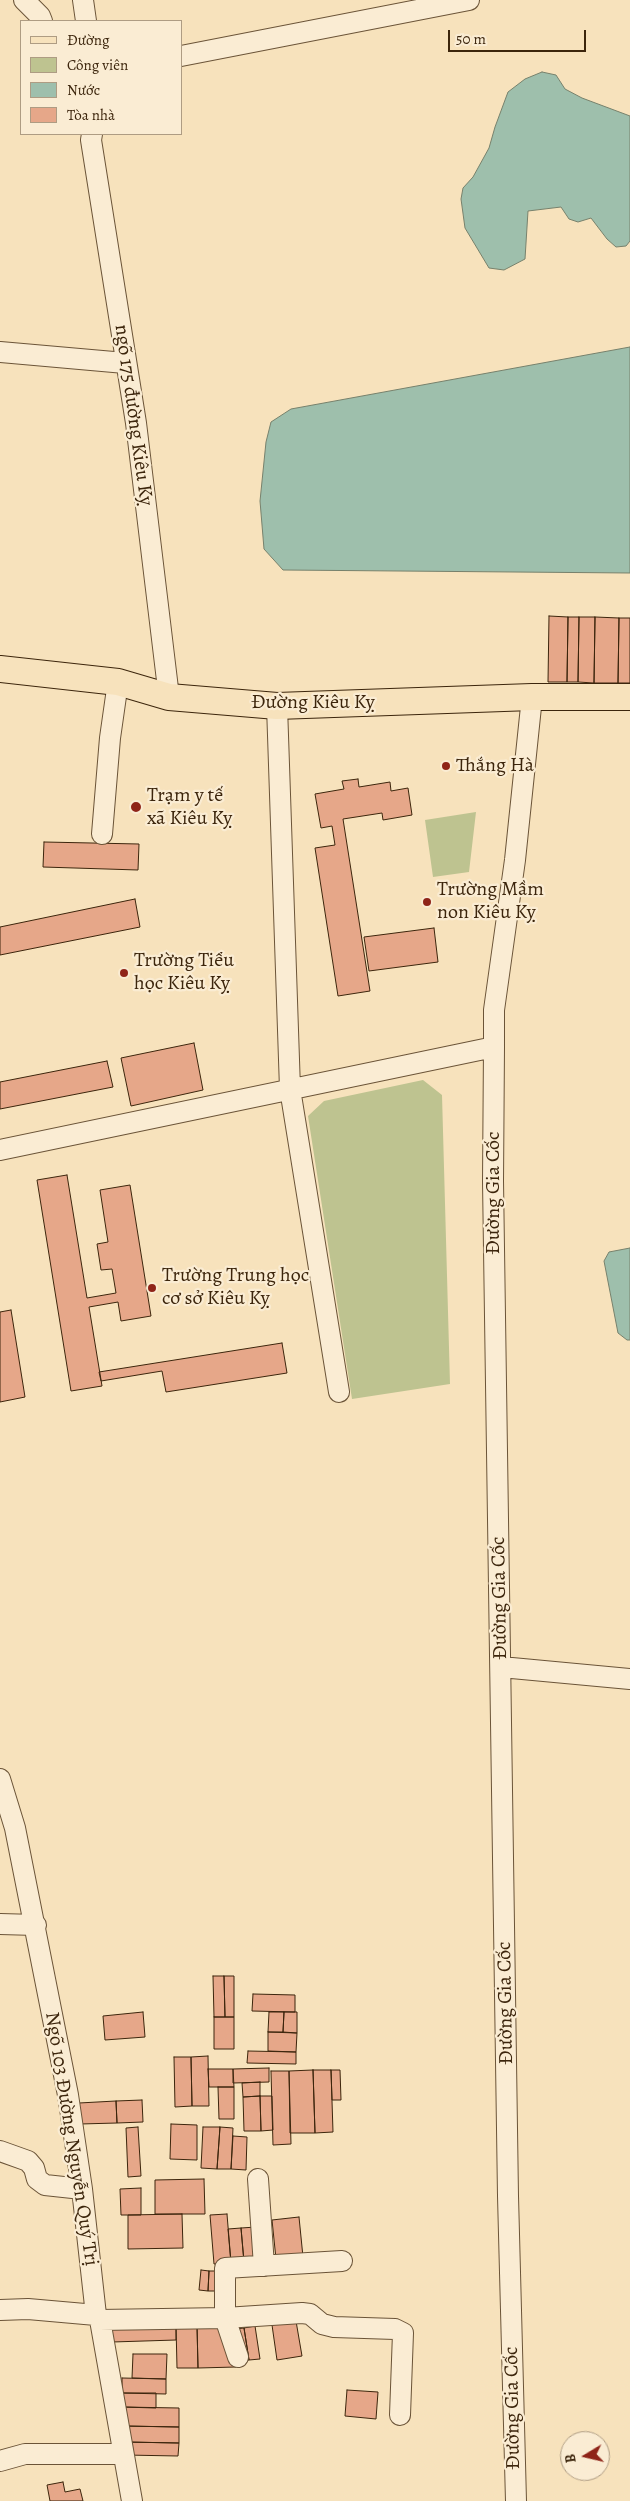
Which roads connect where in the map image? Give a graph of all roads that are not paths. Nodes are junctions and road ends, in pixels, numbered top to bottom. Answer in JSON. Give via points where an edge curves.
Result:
{"nodes":[{"id":1,"x":24,"y":0,"type":"edge"},
{"id":2,"x":83,"y":0,"type":"edge"},
{"id":3,"x":469,"y":0,"type":"edge"},
{"id":4,"x":42,"y":20,"type":"edge"},
{"id":5,"x":86,"y":20,"type":"edge"},
{"id":6,"x":182,"y":56,"type":"edge"},
{"id":7,"x":90,"y":136,"type":"edge"},
{"id":8,"x":0,"y":352,"type":"edge"},
{"id":9,"x":125,"y":363,"type":"junction"},
{"id":10,"x":0,"y":669,"type":"edge"},
{"id":11,"x":118,"y":682,"type":"junction"},
{"id":12,"x":169,"y":697,"type":"junction"},
{"id":13,"x":532,"y":697,"type":"junction"},
{"id":14,"x":630,"y":697,"type":"edge"},
{"id":15,"x":277,"y":706,"type":"junction"},
{"id":16,"x":102,"y":834,"type":"dead end"},
{"id":17,"x":494,"y":1047,"type":"junction"},
{"id":18,"x":290,"y":1089,"type":"junction"},
{"id":19,"x":0,"y":1150,"type":"edge"},
{"id":20,"x":339,"y":1392,"type":"dead end"},
{"id":21,"x":501,"y":1667,"type":"junction"},
{"id":22,"x":630,"y":1680,"type":"edge"},
{"id":23,"x":0,"y":1779,"type":"edge"},
{"id":24,"x":0,"y":1924,"type":"edge"},
{"id":25,"x":36,"y":1925,"type":"junction"},
{"id":26,"x":0,"y":2151,"type":"edge"},
{"id":27,"x":258,"y":2179,"type":"dead end"},
{"id":28,"x":82,"y":2189,"type":"junction"},
{"id":29,"x":342,"y":2261,"type":"dead end"},
{"id":30,"x":264,"y":2266,"type":"junction"},
{"id":31,"x":0,"y":2310,"type":"edge"},
{"id":32,"x":98,"y":2318,"type":"junction"},
{"id":33,"x":225,"y":2318,"type":"junction"},
{"id":34,"x":238,"y":2357,"type":"dead end"},
{"id":35,"x":400,"y":2415,"type":"dead end"},
{"id":36,"x":123,"y":2454,"type":"junction"},
{"id":37,"x":0,"y":2461,"type":"edge"},
{"id":38,"x":132,"y":2501,"type":"edge"},
{"id":39,"x":516,"y":2501,"type":"edge"}],
"edges":[{"from":1,"to":4,"type":"street"},
{"from":2,"to":5,"type":"street"},
{"from":3,"to":6,"type":"street"},
{"from":7,"to":9,"type":"street","name":"ngõ 175 đường Kiêu Kỵ"},
{"from":8,"to":9,"type":"street"},
{"from":9,"to":12,"type":"street","name":"ngõ 175 đường Kiêu Kỵ","via":[[136,423]]},
{"from":10,"to":11,"type":"main road","name":"Đường Kiêu Kỵ"},
{"from":11,"to":12,"type":"main road","name":"Đường Kiêu Kỵ"},
{"from":11,"to":16,"type":"street"},
{"from":12,"to":15,"type":"main road","name":"Đường Kiêu Kỵ"},
{"from":13,"to":14,"type":"main road","name":"Đường Kiêu Kỵ"},
{"from":13,"to":15,"type":"main road","name":"Đường Kiêu Kỵ"},
{"from":13,"to":17,"type":"street","name":"Đường Gia Cốc","via":[[515,860],[494,1010]]},
{"from":15,"to":18,"type":"street"},
{"from":17,"to":18,"type":"street"},
{"from":17,"to":21,"type":"street","name":"Đường Gia Cốc","via":[[493,1181]]},
{"from":18,"to":19,"type":"street"},
{"from":18,"to":20,"type":"street"},
{"from":21,"to":22,"type":"street"},
{"from":21,"to":39,"type":"street","name":"Đường Gia Cốc"},
{"from":23,"to":25,"type":"street","name":"Ngõ 103 Đường Nguyễn Quý Trị","via":[[15,1828]]},
{"from":24,"to":25,"type":"street"},
{"from":25,"to":28,"type":"street","name":"Ngõ 103 Đường Nguyễn Quý Trị"},
{"from":26,"to":28,"type":"street","via":[[28,2161],[37,2179],[45,2185]]},
{"from":27,"to":30,"type":"street"},
{"from":28,"to":32,"type":"street","name":"Ngõ 103 Đường Nguyễn Quý Trị"},
{"from":29,"to":30,"type":"street"},
{"from":30,"to":33,"type":"street","via":[[225,2268]]},
{"from":31,"to":32,"type":"street","via":[[28,2309]]},
{"from":32,"to":33,"type":"street"},
{"from":32,"to":36,"type":"street","name":"Ngõ 103 Đường Nguyễn Quý Trị"},
{"from":33,"to":34,"type":"street"},
{"from":33,"to":35,"type":"street","via":[[302,2313],[334,2327],[395,2329],[403,2333]]},
{"from":36,"to":37,"type":"street","via":[[25,2454]]},
{"from":36,"to":38,"type":"street","name":"Ngõ 103 Đường Nguyễn Quý Trị"}]}
